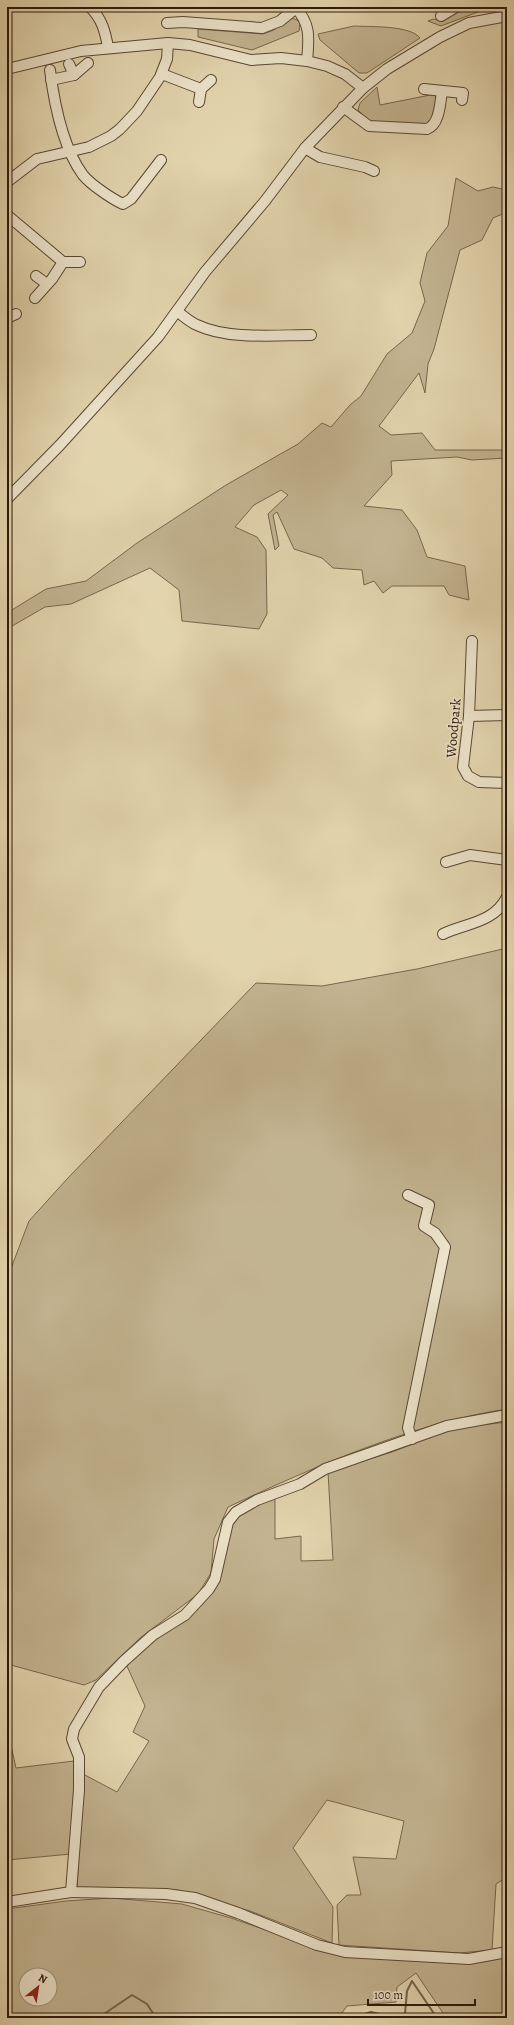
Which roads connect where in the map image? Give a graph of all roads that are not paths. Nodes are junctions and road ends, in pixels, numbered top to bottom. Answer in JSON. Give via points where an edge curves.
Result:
{"nodes":[{"id":1,"x":90,"y":7,"type":"edge"},
{"id":2,"x":296,"y":7,"type":"edge"},
{"id":3,"x":456,"y":7,"type":"edge"},
{"id":4,"x":441,"y":16,"type":"dead end"},
{"id":5,"x":507,"y":16,"type":"edge"},
{"id":6,"x":167,"y":23,"type":"dead end"},
{"id":7,"x":168,"y":43,"type":"junction"},
{"id":8,"x":108,"y":47,"type":"junction"},
{"id":9,"x":307,"y":60,"type":"junction"},
{"id":10,"x":88,"y":63,"type":"dead end"},
{"id":11,"x":69,"y":64,"type":"dead end"},
{"id":12,"x":7,"y":69,"type":"edge"},
{"id":13,"x":50,"y":70,"type":"dead end"},
{"id":14,"x":162,"y":74,"type":"junction"},
{"id":15,"x":74,"y":75,"type":"junction"},
{"id":16,"x":51,"y":80,"type":"junction"},
{"id":17,"x":211,"y":80,"type":"dead end"},
{"id":18,"x":363,"y":88,"type":"junction"},
{"id":19,"x":201,"y":89,"type":"junction"},
{"id":20,"x":424,"y":89,"type":"dead end"},
{"id":21,"x":442,"y":91,"type":"junction"},
{"id":22,"x":462,"y":100,"type":"dead end"},
{"id":23,"x":198,"y":102,"type":"dead end"},
{"id":24,"x":343,"y":107,"type":"junction"},
{"id":25,"x":305,"y":148,"type":"junction"},
{"id":26,"x":71,"y":152,"type":"junction"},
{"id":27,"x":161,"y":160,"type":"dead end"},
{"id":28,"x":374,"y":171,"type":"dead end"},
{"id":29,"x":7,"y":182,"type":"edge"},
{"id":30,"x":7,"y":215,"type":"edge"},
{"id":31,"x":63,"y":262,"type":"junction"},
{"id":32,"x":80,"y":262,"type":"dead end"},
{"id":33,"x":36,"y":276,"type":"dead end"},
{"id":34,"x":47,"y":284,"type":"junction"},
{"id":35,"x":36,"y":298,"type":"dead end"},
{"id":36,"x":177,"y":312,"type":"junction"},
{"id":37,"x":311,"y":335,"type":"dead end"},
{"id":38,"x":7,"y":499,"type":"edge"},
{"id":39,"x":472,"y":641,"type":"dead end"},
{"id":40,"x":507,"y":715,"type":"edge"},
{"id":41,"x":469,"y":716,"type":"junction"},
{"id":42,"x":507,"y":783,"type":"edge"},
{"id":43,"x":507,"y":860,"type":"edge"},
{"id":44,"x":444,"y":862,"type":"dead end"},
{"id":45,"x":507,"y":897,"type":"edge"},
{"id":46,"x":443,"y":934,"type":"dead end"},
{"id":47,"x":408,"y":1195,"type":"dead end"},
{"id":48,"x":507,"y":1415,"type":"edge"},
{"id":49,"x":412,"y":1439,"type":"junction"},
{"id":50,"x":71,"y":1892,"type":"junction"},
{"id":51,"x":7,"y":1902,"type":"edge"},
{"id":52,"x":507,"y":1952,"type":"edge"}],
"edges":[{"from":1,"to":8,"type":"street","via":[[105,28]]},
{"from":2,"to":6,"type":"street","via":[[280,21],[262,28]]},
{"from":2,"to":9,"type":"street","via":[[304,17],[309,36]]},
{"from":3,"to":4,"type":"street"},
{"from":5,"to":18,"type":"street","via":[[469,23],[387,69]]},
{"from":7,"to":8,"type":"street"},
{"from":7,"to":9,"type":"street","via":[[190,45],[251,60]]},
{"from":7,"to":14,"type":"street","via":[[167,59]]},
{"from":8,"to":12,"type":"street"},
{"from":9,"to":18,"type":"street","via":[[345,74]]},
{"from":10,"to":15,"type":"street"},
{"from":11,"to":15,"type":"street"},
{"from":13,"to":16,"type":"street"},
{"from":14,"to":19,"type":"street"},
{"from":14,"to":26,"type":"street","via":[[137,111],[120,129],[89,147]]},
{"from":15,"to":16,"type":"street"},
{"from":16,"to":26,"type":"street"},
{"from":17,"to":19,"type":"street"},
{"from":18,"to":24,"type":"street"},
{"from":19,"to":23,"type":"street"},
{"from":20,"to":21,"type":"street"},
{"from":21,"to":22,"type":"street","via":[[463,93]]},
{"from":21,"to":24,"type":"street","via":[[436,121],[427,129],[369,126]]},
{"from":24,"to":25,"type":"street"},
{"from":25,"to":28,"type":"street","via":[[320,157]]},
{"from":25,"to":36,"type":"street","via":[[265,201],[205,272]]},
{"from":26,"to":27,"type":"street","via":[[84,176],[123,204],[131,198]]},
{"from":26,"to":29,"type":"street","via":[[37,159]]},
{"from":30,"to":31,"type":"street"},
{"from":31,"to":32,"type":"street"},
{"from":31,"to":34,"type":"street"},
{"from":33,"to":34,"type":"street"},
{"from":34,"to":35,"type":"street"},
{"from":36,"to":37,"type":"street","via":[[198,325],[220,332]]},
{"from":36,"to":38,"type":"street","via":[[158,337],[60,445]]},
{"from":39,"to":41,"type":"street","name":"Woodpark"},
{"from":40,"to":41,"type":"street"},
{"from":41,"to":42,"type":"street","name":"Woodpark","via":[[464,772],[479,782]]},
{"from":43,"to":44,"type":"street","via":[[470,855]]},
{"from":45,"to":46,"type":"street","via":[[501,907],[487,918]]},
{"from":47,"to":49,"type":"street","via":[[429,1205],[424,1226],[435,1232],[445,1247],[408,1428]]},
{"from":48,"to":49,"type":"street","via":[[447,1426]]},
{"from":49,"to":50,"type":"street","via":[[325,1469],[300,1484],[257,1500],[236,1512],[228,1522],[215,1579],[209,1589],[185,1615],[153,1635],[99,1687],[74,1729],[72,1740],[79,1757],[79,1772]]},
{"from":50,"to":51,"type":"street"},
{"from":50,"to":52,"type":"street","via":[[166,1894],[195,1898],[317,1945],[345,1952],[469,1959]]}]}
